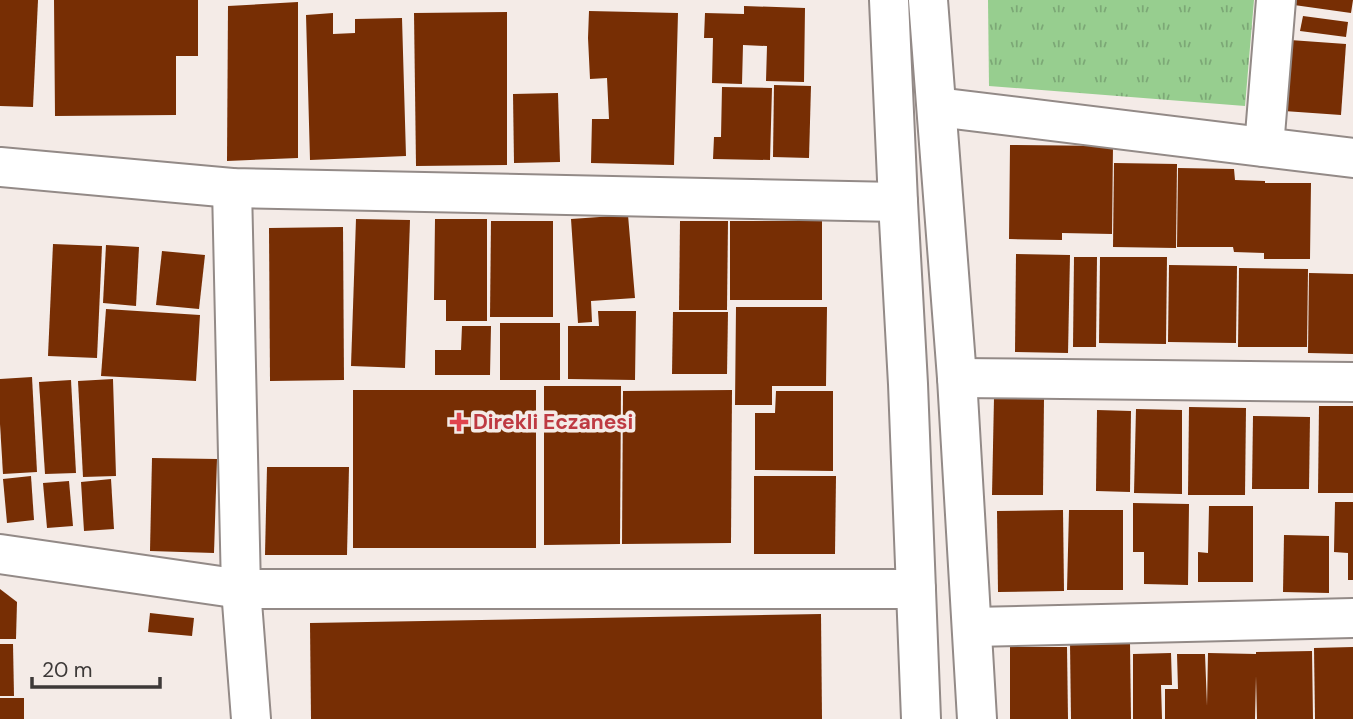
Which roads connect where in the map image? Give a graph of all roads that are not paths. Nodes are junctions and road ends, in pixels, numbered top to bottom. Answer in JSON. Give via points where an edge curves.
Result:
{"nodes":[{"id":1,"x":889,"y":0,"type":"edge"},
{"id":2,"x":928,"y":0,"type":"edge"},
{"id":3,"x":1276,"y":0,"type":"edge"},
{"id":4,"x":937,"y":107,"type":"junction"},
{"id":5,"x":1264,"y":147,"type":"junction"},
{"id":6,"x":1353,"y":158,"type":"edge"},
{"id":7,"x":0,"y":167,"type":"edge"},
{"id":8,"x":232,"y":188,"type":"junction"},
{"id":9,"x":898,"y":202,"type":"junction"},
{"id":10,"x":957,"y":378,"type":"junction"},
{"id":11,"x":1353,"y":382,"type":"edge"},
{"id":12,"x":0,"y":554,"type":"edge"},
{"id":13,"x":241,"y":589,"type":"junction"},
{"id":14,"x":916,"y":589,"type":"junction"},
{"id":15,"x":1353,"y":618,"type":"edge"},
{"id":16,"x":972,"y":627,"type":"junction"},
{"id":17,"x":251,"y":719,"type":"edge"},
{"id":18,"x":922,"y":719,"type":"edge"},
{"id":19,"x":977,"y":719,"type":"edge"}],
"edges":[{"from":1,"to":9,"type":"street"},
{"from":2,"to":4,"type":"street"},
{"from":3,"to":5,"type":"street"},
{"from":4,"to":5,"type":"street"},
{"from":4,"to":10,"type":"street"},
{"from":5,"to":6,"type":"street"},
{"from":7,"to":8,"type":"street"},
{"from":8,"to":9,"type":"street"},
{"from":8,"to":13,"type":"street"},
{"from":9,"to":14,"type":"street"},
{"from":10,"to":11,"type":"street"},
{"from":10,"to":16,"type":"street"},
{"from":12,"to":13,"type":"street"},
{"from":13,"to":14,"type":"street"},
{"from":13,"to":17,"type":"street"},
{"from":14,"to":18,"type":"street"},
{"from":15,"to":16,"type":"street"},
{"from":16,"to":19,"type":"street"}]}
